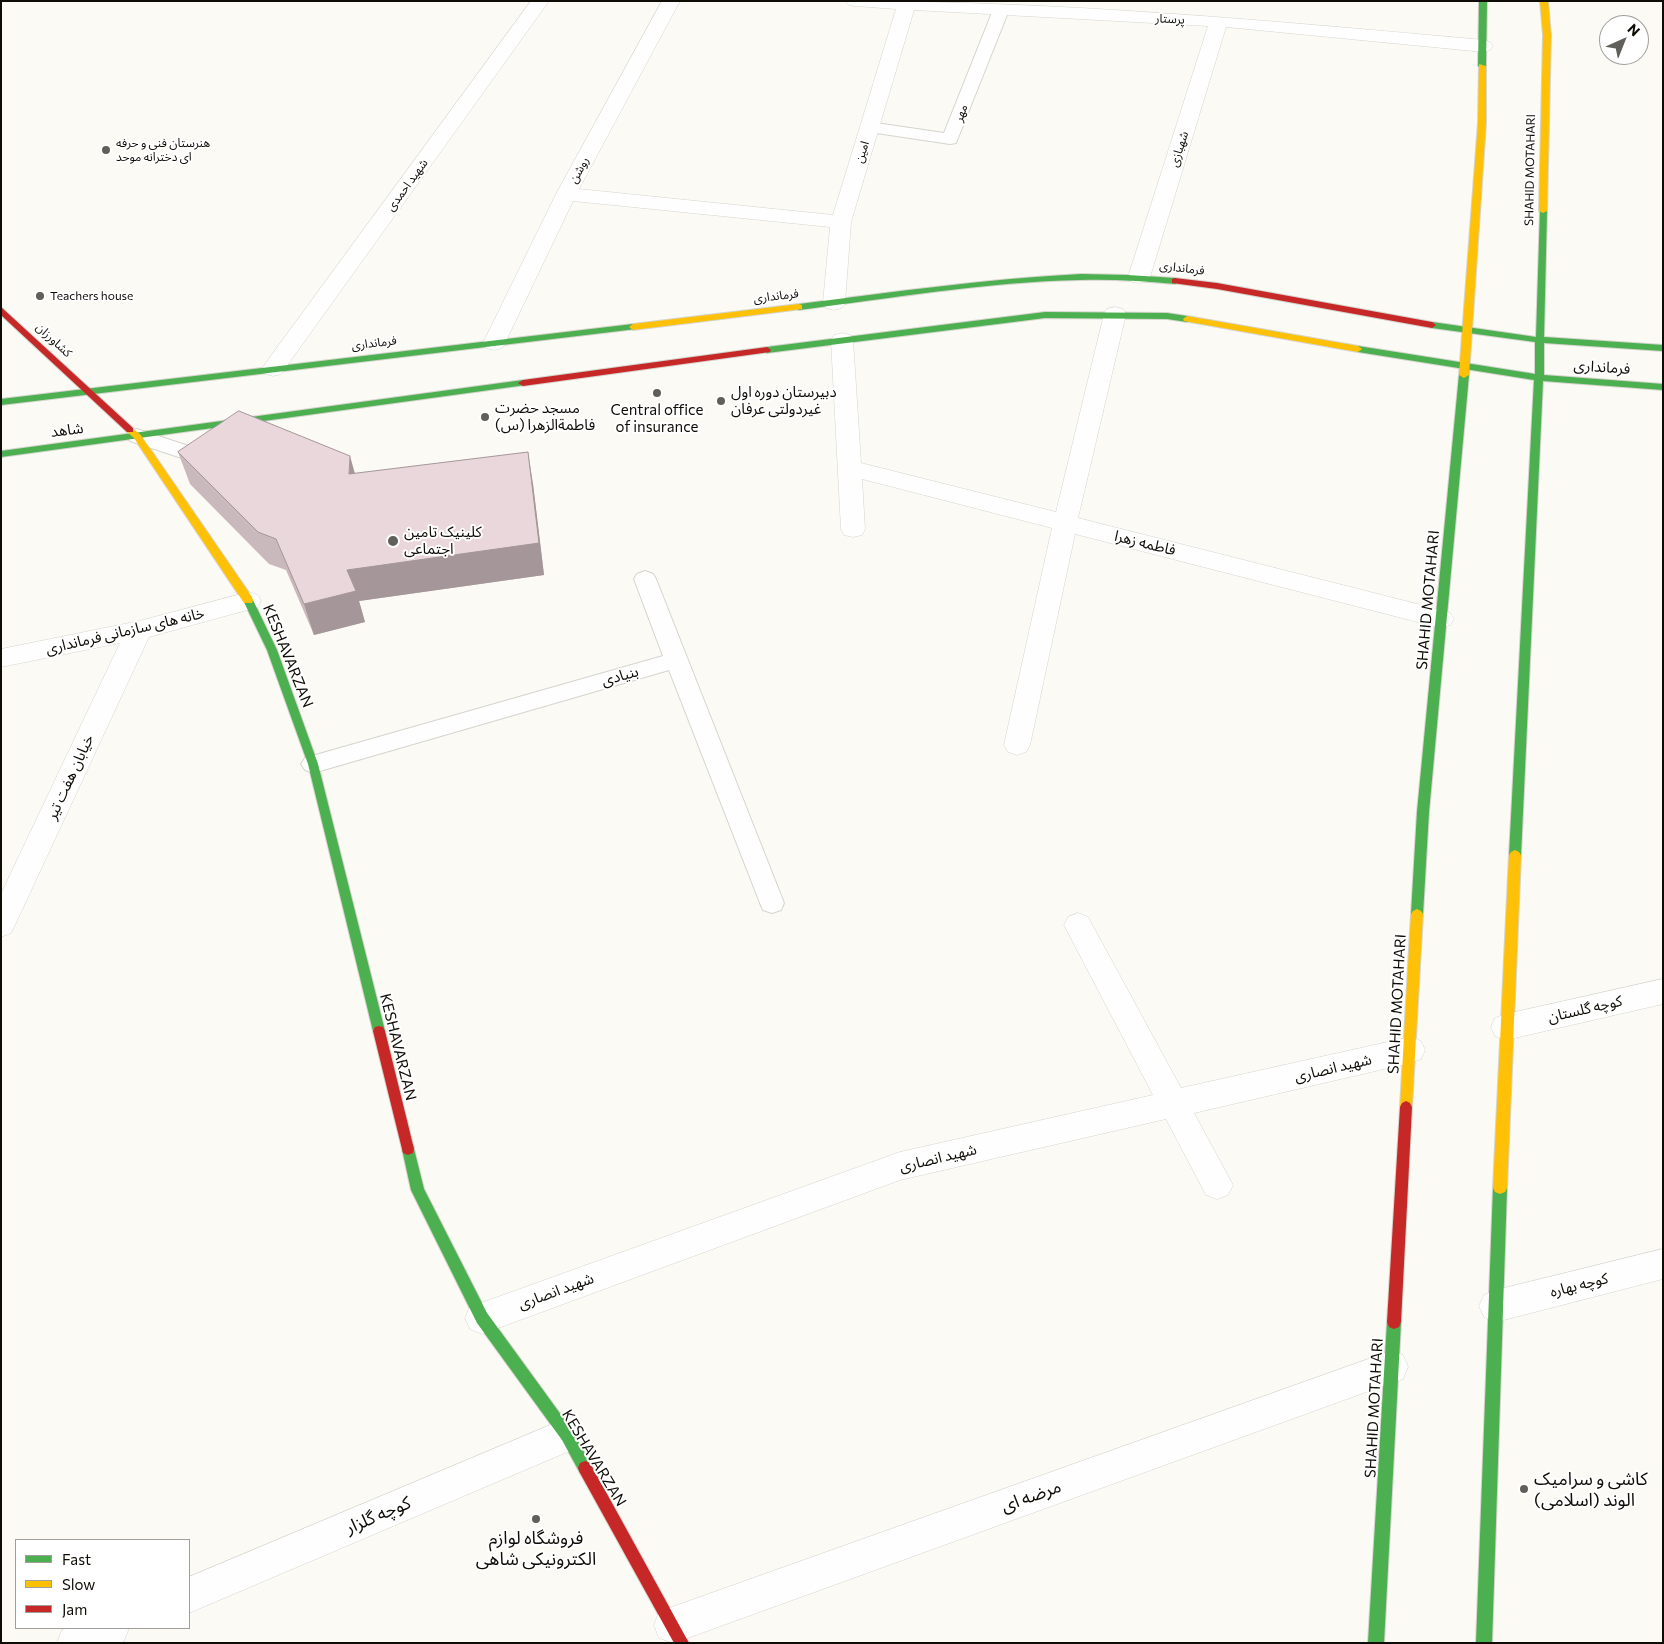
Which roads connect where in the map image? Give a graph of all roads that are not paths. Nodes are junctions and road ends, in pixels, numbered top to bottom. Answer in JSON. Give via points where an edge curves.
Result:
{"nodes":[{"id":1,"x":540,"y":1,"type":"edge"},
{"id":2,"x":671,"y":1,"type":"edge"},
{"id":3,"x":855,"y":1,"type":"edge"},
{"id":4,"x":1203,"y":1,"type":"edge"},
{"id":5,"x":1483,"y":1,"type":"edge"},
{"id":6,"x":1544,"y":1,"type":"edge"},
{"id":7,"x":906,"y":5,"type":"junction"},
{"id":8,"x":992,"y":7,"type":"edge"},
{"id":9,"x":1199,"y":20,"type":"junction"},
{"id":10,"x":1220,"y":21,"type":"junction"},
{"id":11,"x":1484,"y":46,"type":"junction"},
{"id":12,"x":869,"y":127,"type":"junction"},
{"id":13,"x":566,"y":194,"type":"junction"},
{"id":14,"x":841,"y":222,"type":"junction"},
{"id":15,"x":1139,"y":277,"type":"junction"},
{"id":16,"x":835,"y":307,"type":"junction"},
{"id":17,"x":1,"y":310,"type":"edge"},
{"id":18,"x":1115,"y":314,"type":"junction"},
{"id":19,"x":1466,"y":331,"type":"junction"},
{"id":20,"x":841,"y":335,"type":"junction"},
{"id":21,"x":1540,"y":340,"type":"junction"},
{"id":22,"x":494,"y":343,"type":"junction"},
{"id":23,"x":1663,"y":348,"type":"edge"},
{"id":24,"x":1465,"y":368,"type":"junction"},
{"id":25,"x":273,"y":369,"type":"junction"},
{"id":26,"x":1539,"y":378,"type":"junction"},
{"id":27,"x":1663,"y":387,"type":"edge"},
{"id":28,"x":88,"y":390,"type":"junction"},
{"id":29,"x":1,"y":402,"type":"edge"},
{"id":30,"x":137,"y":436,"type":"junction"},
{"id":31,"x":1,"y":454,"type":"edge"},
{"id":32,"x":850,"y":468,"type":"junction"},
{"id":33,"x":226,"y":470,"type":"edge"},
{"id":34,"x":1065,"y":523,"type":"junction"},
{"id":35,"x":853,"y":529,"type":"dead end"},
{"id":36,"x":645,"y":579,"type":"dead end"},
{"id":37,"x":249,"y":601,"type":"junction"},
{"id":38,"x":1441,"y":619,"type":"junction"},
{"id":39,"x":139,"y":630,"type":"junction"},
{"id":40,"x":1,"y":658,"type":"edge"},
{"id":41,"x":676,"y":660,"type":"junction"},
{"id":42,"x":1017,"y":745,"type":"dead end"},
{"id":43,"x":314,"y":764,"type":"junction"},
{"id":44,"x":772,"y":903,"type":"dead end"},
{"id":45,"x":1,"y":925,"type":"edge"},
{"id":46,"x":1078,"y":925,"type":"dead end"},
{"id":47,"x":1663,"y":991,"type":"edge"},
{"id":48,"x":1506,"y":1026,"type":"junction"},
{"id":49,"x":1410,"y":1050,"type":"junction"},
{"id":50,"x":1174,"y":1104,"type":"junction"},
{"id":51,"x":1217,"y":1185,"type":"dead end"},
{"id":52,"x":1663,"y":1264,"type":"edge"},
{"id":53,"x":1496,"y":1306,"type":"junction"},
{"id":54,"x":482,"y":1318,"type":"junction"},
{"id":55,"x":1391,"y":1367,"type":"junction"},
{"id":56,"x":567,"y":1435,"type":"junction"},
{"id":57,"x":190,"y":1595,"type":"edge"},
{"id":58,"x":109,"y":1629,"type":"edge"},
{"id":59,"x":677,"y":1634,"type":"edge"},
{"id":60,"x":75,"y":1643,"type":"edge"},
{"id":61,"x":1376,"y":1643,"type":"edge"},
{"id":62,"x":1484,"y":1643,"type":"edge"}],
"edges":[{"from":1,"to":25,"type":"street","name":"شهید احمدی"},
{"from":2,"to":13,"type":"street","name":"روشن"},
{"from":3,"to":7,"type":"street","name":"پرستار"},
{"from":4,"to":9,"type":"street"},
{"from":5,"to":11,"type":"main road"},
{"from":6,"to":21,"type":"main road","name":"SHAHID MOTAHARI","via":[[1547,44]]},
{"from":7,"to":8,"type":"street","name":"پرستار"},
{"from":7,"to":12,"type":"street","name":"امین"},
{"from":8,"to":9,"type":"street","name":"پرستار"},
{"from":8,"to":12,"type":"lane","name":"مهر","via":[[950,139]]},
{"from":9,"to":10,"type":"street","name":"پرستار"},
{"from":10,"to":11,"type":"street","name":"پرستار"},
{"from":10,"to":15,"type":"street","name":"شهبازی"},
{"from":11,"to":19,"type":"main road","via":[[1482,123]]},
{"from":12,"to":14,"type":"street","name":"امین"},
{"from":13,"to":14,"type":"street"},
{"from":13,"to":22,"type":"street","name":"روشن"},
{"from":14,"to":16,"type":"street","name":"امین"},
{"from":15,"to":16,"type":"main road","name":"فرمانداری","via":[[1048,277]]},
{"from":15,"to":19,"type":"main road","name":"فرمانداری","via":[[1217,286]]},
{"from":16,"to":22,"type":"main road","name":"فرمانداری"},
{"from":17,"to":28,"type":"main road","name":"کشاورزان"},
{"from":18,"to":20,"type":"main road","via":[[1045,315]]},
{"from":18,"to":24,"type":"main road","via":[[1167,316]]},
{"from":18,"to":34,"type":"street"},
{"from":19,"to":21,"type":"main road","name":"فرمانداری"},
{"from":19,"to":24,"type":"main road","name":"SHAHID MOTAHARI"},
{"from":20,"to":30,"type":"main road"},
{"from":20,"to":32,"type":"street"},
{"from":21,"to":23,"type":"main road","name":"فرمانداری"},
{"from":21,"to":26,"type":"main road","name":"SHAHID MOTAHARI"},
{"from":22,"to":25,"type":"main road","name":"فرمانداری"},
{"from":24,"to":26,"type":"main road","name":"فرمانداری"},
{"from":24,"to":38,"type":"main road","name":"SHAHID MOTAHARI"},
{"from":25,"to":28,"type":"main road","name":"فرمانداری"},
{"from":26,"to":27,"type":"main road","name":"فرمانداری"},
{"from":26,"to":48,"type":"main road"},
{"from":28,"to":29,"type":"main road"},
{"from":28,"to":30,"type":"main road","name":"کشاورزان"},
{"from":30,"to":31,"type":"main road","name":"شاهد"},
{"from":30,"to":33,"type":"lane","via":[[219,464]]},
{"from":30,"to":37,"type":"main road","name":"KESHAVARZAN"},
{"from":32,"to":34,"type":"street","name":"فاطمه زهرا"},
{"from":32,"to":35,"type":"street"},
{"from":34,"to":38,"type":"street","name":"فاطمه زهرا"},
{"from":34,"to":42,"type":"street"},
{"from":36,"to":41,"type":"lane"},
{"from":37,"to":39,"type":"street","name":"خانه های سازمانی فرمانداری"},
{"from":37,"to":43,"type":"main road","name":"KESHAVARZAN","via":[[272,650]]},
{"from":38,"to":49,"type":"main road","name":"SHAHID MOTAHARI","via":[[1423,812]]},
{"from":39,"to":40,"type":"street","name":"خانه های سازمانی فرمانداری"},
{"from":39,"to":45,"type":"street","name":"خیابان هفت تیر"},
{"from":41,"to":43,"type":"lane","name":"بنیادی"},
{"from":41,"to":44,"type":"lane"},
{"from":43,"to":54,"type":"main road","name":"KESHAVARZAN","via":[[418,1190]]},
{"from":46,"to":50,"type":"street"},
{"from":47,"to":48,"type":"street","name":"کوچه گلستان"},
{"from":48,"to":53,"type":"main road"},
{"from":49,"to":50,"type":"street","name":"شهید انصاری"},
{"from":49,"to":55,"type":"main road","name":"SHAHID MOTAHARI"},
{"from":50,"to":51,"type":"street"},
{"from":50,"to":54,"type":"street","name":"شهید انصاری","via":[[900,1166]]},
{"from":52,"to":53,"type":"street","name":"کوچه بهاره"},
{"from":53,"to":62,"type":"main road"},
{"from":54,"to":56,"type":"main road","name":"KESHAVARZAN"},
{"from":55,"to":59,"type":"street","name":"مرضه ای"},
{"from":55,"to":61,"type":"main road","name":"SHAHID MOTAHARI"},
{"from":56,"to":57,"type":"street","name":"کوچه گلزار"},
{"from":56,"to":59,"type":"main road","name":"KESHAVARZAN"},
{"from":58,"to":60,"type":"street"}]}
